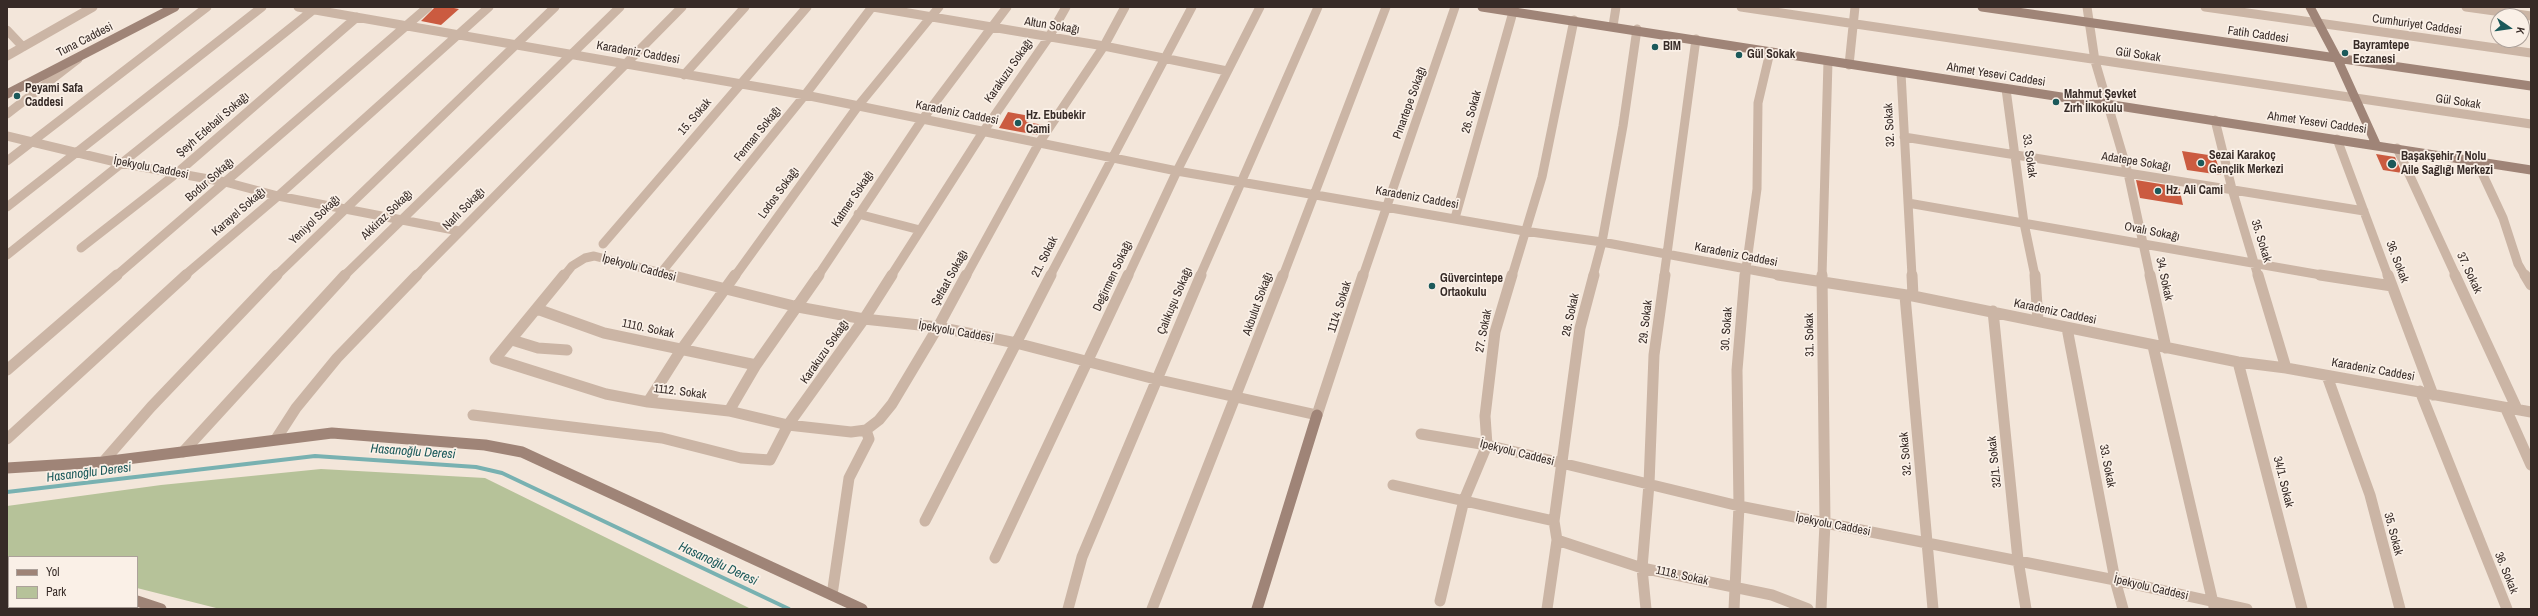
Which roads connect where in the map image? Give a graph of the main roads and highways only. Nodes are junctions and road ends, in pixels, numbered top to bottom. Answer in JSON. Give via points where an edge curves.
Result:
{"nodes":[{"id":1,"x":175,"y":7,"type":"edge"},
{"id":2,"x":1482,"y":7,"type":"edge"},
{"id":3,"x":1982,"y":7,"type":"edge"},
{"id":4,"x":2310,"y":7,"type":"edge"},
{"id":5,"x":2337,"y":58,"type":"junction"},
{"id":6,"x":2531,"y":86,"type":"edge"},
{"id":7,"x":7,"y":94,"type":"edge"},
{"id":8,"x":2376,"y":144,"type":"junction"},
{"id":9,"x":2531,"y":170,"type":"edge"},
{"id":10,"x":1317,"y":415,"type":"road end"},
{"id":11,"x":7,"y":468,"type":"edge"},
{"id":12,"x":138,"y":601,"type":"edge"},
{"id":13,"x":160,"y":609,"type":"edge"},
{"id":14,"x":862,"y":609,"type":"edge"},
{"id":15,"x":1257,"y":609,"type":"edge"}],
"edges":[{"from":1,"to":7,"type":"main road","name":"Tuna Caddesi"},
{"from":2,"to":8,"type":"main road","name":"Ahmet Yesevi Caddesi"},
{"from":3,"to":5,"type":"main road","name":"Fatih Caddesi"},
{"from":4,"to":5,"type":"main road"},
{"from":5,"to":6,"type":"main road","name":"Fatih Caddesi"},
{"from":5,"to":8,"type":"main road"},
{"from":8,"to":9,"type":"main road","name":"Ahmet Yesevi Caddesi"},
{"from":10,"to":15,"type":"main road"},
{"from":11,"to":14,"type":"main road","via":[[103,462],[332,433],[485,445],[522,452]]},
{"from":12,"to":13,"type":"main road"}]}
